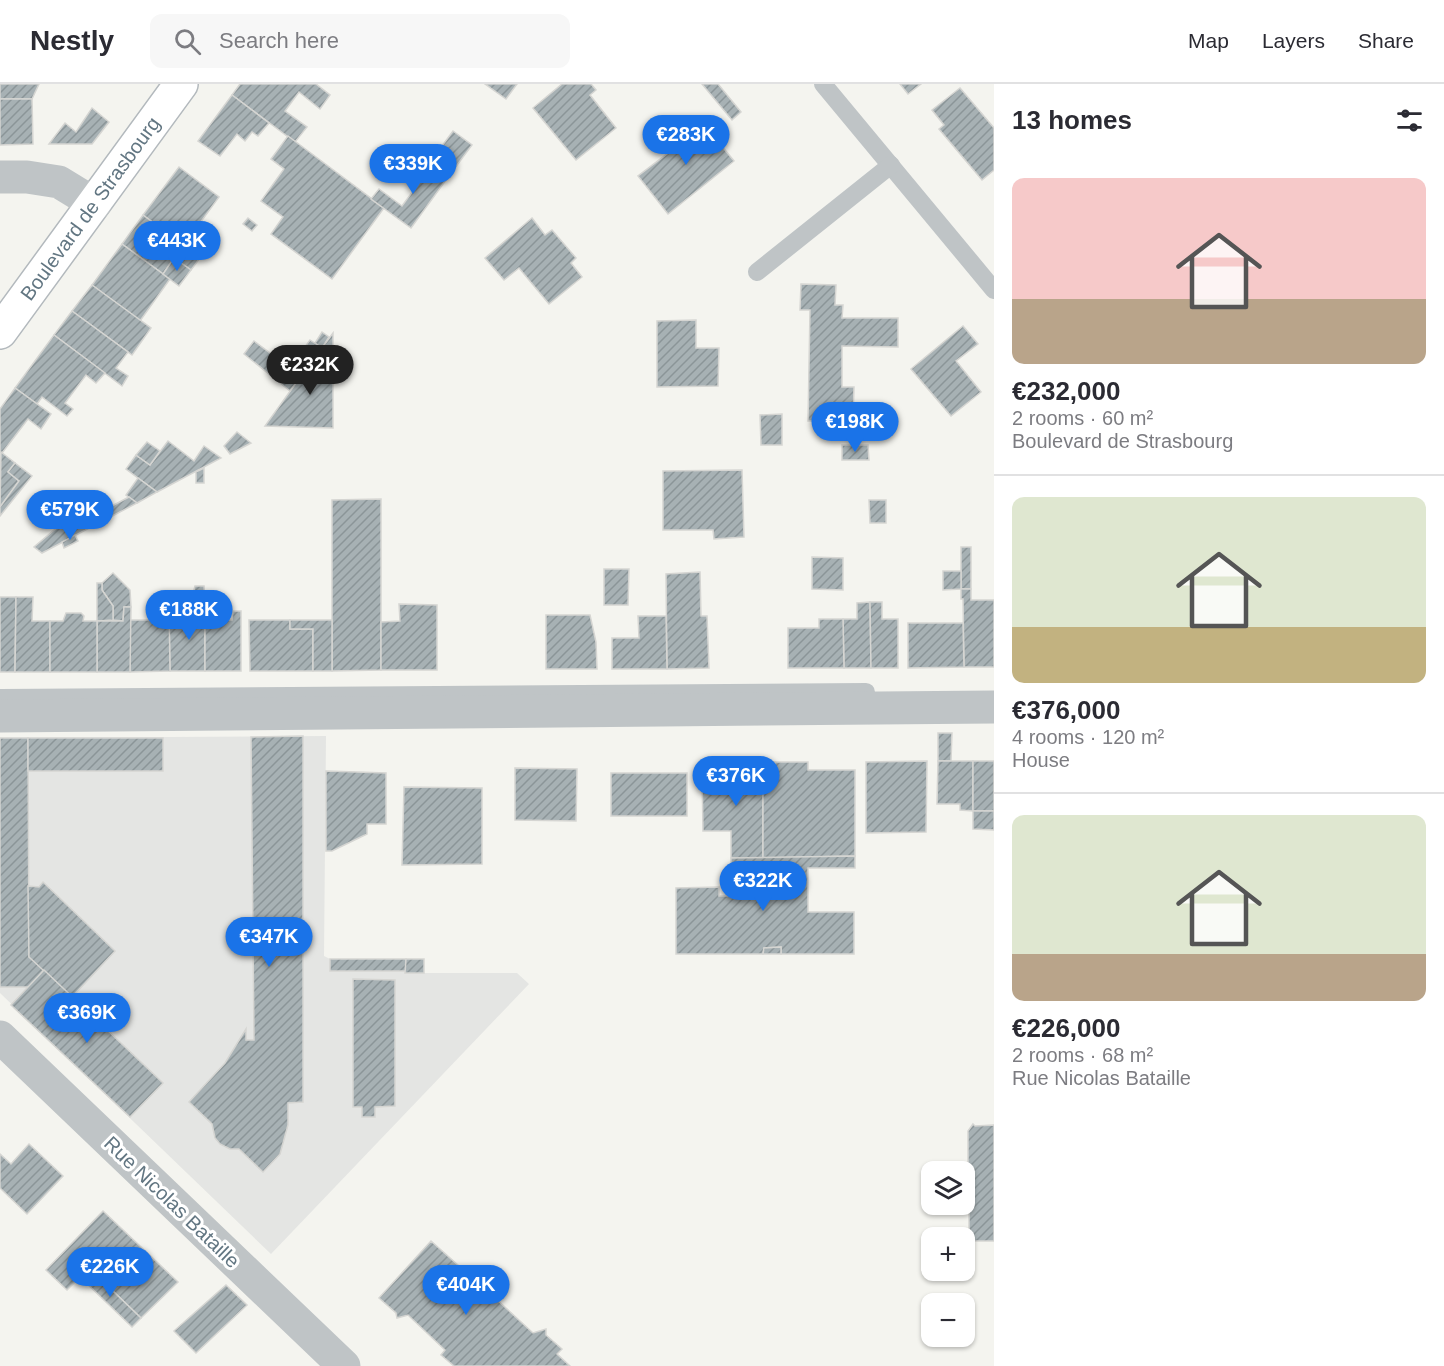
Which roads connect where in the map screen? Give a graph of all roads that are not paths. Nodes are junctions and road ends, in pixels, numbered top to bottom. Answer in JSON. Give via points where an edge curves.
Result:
{"nodes":[{"id":1,"x":182,"y":84,"type":"edge"},
{"id":2,"x":823,"y":84,"type":"edge"},
{"id":3,"x":891,"y":165,"type":"junction"},
{"id":4,"x":0,"y":177,"type":"edge"},
{"id":5,"x":95,"y":204,"type":"junction"},
{"id":6,"x":757,"y":272,"type":"dead end"},
{"id":7,"x":994,"y":290,"type":"edge"},
{"id":8,"x":0,"y":332,"type":"edge"},
{"id":9,"x":994,"y":691,"type":"edge"},
{"id":10,"x":0,"y":698,"type":"edge"},
{"id":11,"x":994,"y":707,"type":"edge"},
{"id":12,"x":0,"y":716,"type":"edge"},
{"id":13,"x":0,"y":1038,"type":"edge"},
{"id":14,"x":344,"y":1366,"type":"edge"}],
"edges":[{"from":1,"to":5,"type":"street","name":"Boulevard de Strasbourg"},
{"from":2,"to":3,"type":"lane"},
{"from":3,"to":6,"type":"lane"},
{"from":3,"to":7,"type":"lane"},
{"from":4,"to":5,"type":"street","via":[[59,182]]},
{"from":5,"to":8,"type":"street","name":"Boulevard de Strasbourg"},
{"from":9,"to":10,"type":"lane"},
{"from":11,"to":12,"type":"street"},
{"from":13,"to":14,"type":"street","name":"Rue Nicolas Bataille"}]}
